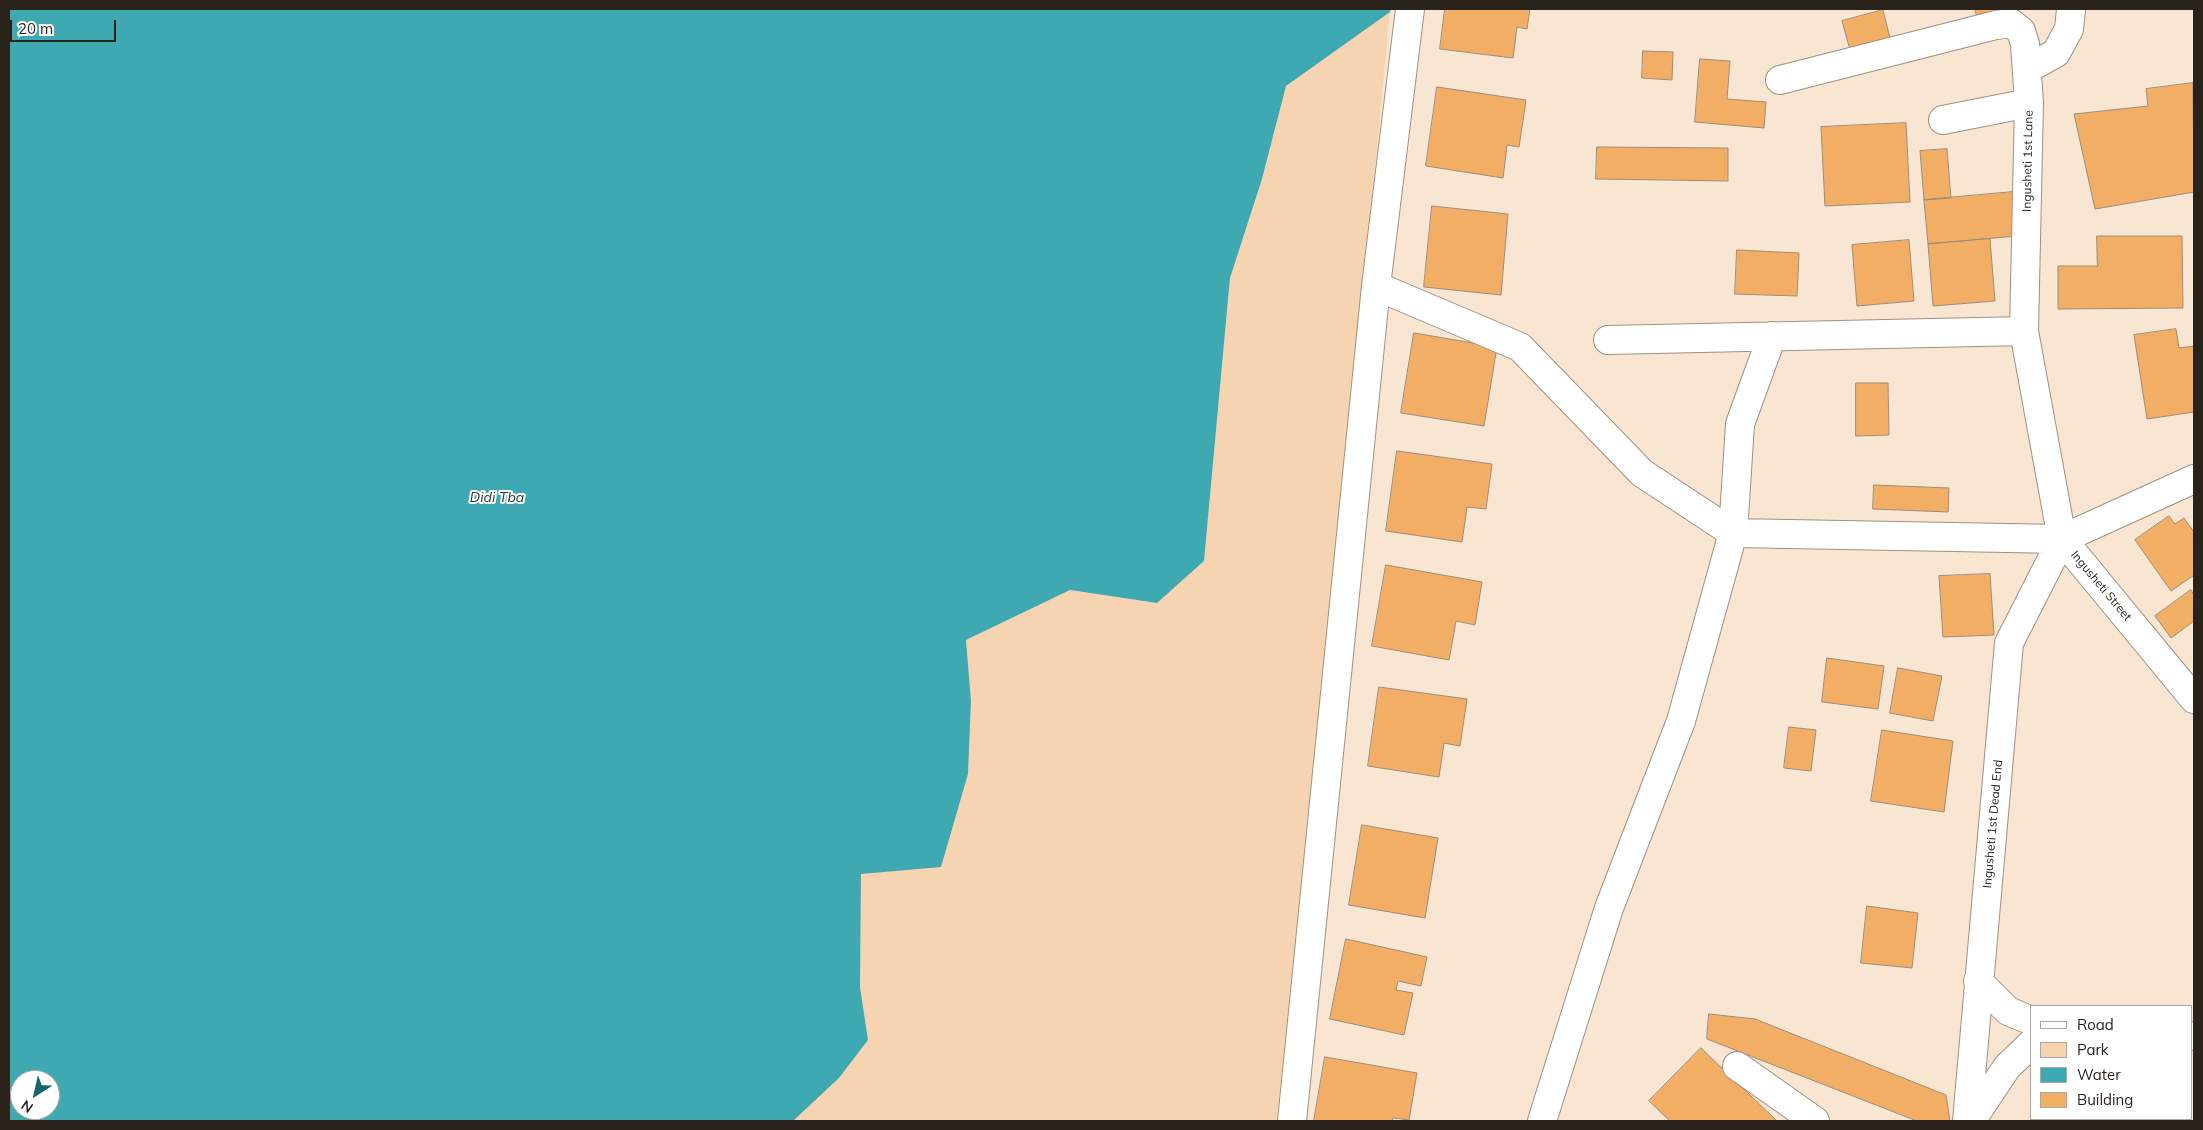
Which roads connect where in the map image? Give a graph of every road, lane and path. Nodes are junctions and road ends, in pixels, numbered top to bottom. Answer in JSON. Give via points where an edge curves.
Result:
{"nodes":[{"id":1,"x":1410,"y":9,"type":"edge"},
{"id":2,"x":2071,"y":9,"type":"edge"},
{"id":3,"x":2027,"y":68,"type":"junction"},
{"id":4,"x":1780,"y":80,"type":"dead end"},
{"id":5,"x":2030,"y":104,"type":"junction"},
{"id":6,"x":1942,"y":120,"type":"dead end"},
{"id":7,"x":1376,"y":286,"type":"junction"},
{"id":8,"x":2024,"y":331,"type":"junction"},
{"id":9,"x":1772,"y":336,"type":"junction"},
{"id":10,"x":1608,"y":340,"type":"dead end"},
{"id":11,"x":2194,"y":480,"type":"edge"},
{"id":12,"x":1733,"y":533,"type":"junction"},
{"id":13,"x":2062,"y":539,"type":"junction"},
{"id":14,"x":2194,"y":699,"type":"edge"},
{"id":15,"x":1978,"y":981,"type":"junction"},
{"id":16,"x":2030,"y":1020,"type":"edge"},
{"id":17,"x":2030,"y":1045,"type":"edge"},
{"id":18,"x":1737,"y":1066,"type":"dead end"},
{"id":19,"x":1292,"y":1121,"type":"edge"},
{"id":20,"x":1542,"y":1121,"type":"edge"},
{"id":21,"x":1815,"y":1121,"type":"edge"},
{"id":22,"x":1969,"y":1121,"type":"edge"}],
"edges":[{"from":1,"to":7,"type":"street"},
{"from":2,"to":3,"type":"street","via":[[2068,29],[2056,53]]},
{"from":3,"to":4,"type":"street","name":"Ingusheti 1st Lane","via":[[2021,31],[2011,24],[1996,25]]},
{"from":3,"to":5,"type":"street","name":"Ingusheti 1st Lane"},
{"from":5,"to":6,"type":"street"},
{"from":5,"to":8,"type":"street","name":"Ingusheti 1st Lane"},
{"from":7,"to":12,"type":"street","via":[[1520,347],[1642,473]]},
{"from":7,"to":19,"type":"street"},
{"from":8,"to":9,"type":"street"},
{"from":8,"to":13,"type":"street","name":"Ingusheti 1st Lane"},
{"from":9,"to":10,"type":"street"},
{"from":9,"to":12,"type":"street","via":[[1740,424]]},
{"from":11,"to":13,"type":"street","name":"Ingusheti Street"},
{"from":12,"to":13,"type":"street"},
{"from":12,"to":20,"type":"street","via":[[1681,721],[1609,908]]},
{"from":13,"to":14,"type":"street","name":"Ingusheti Street"},
{"from":13,"to":15,"type":"street","name":"Ingusheti 1st Dead End","via":[[2009,643]]},
{"from":15,"to":16,"type":"street","via":[[2008,1010]]},
{"from":15,"to":22,"type":"street","name":"Ingusheti 1st Dead End"},
{"from":17,"to":22,"type":"street","via":[[2007,1067]]},
{"from":18,"to":21,"type":"street"}]}
